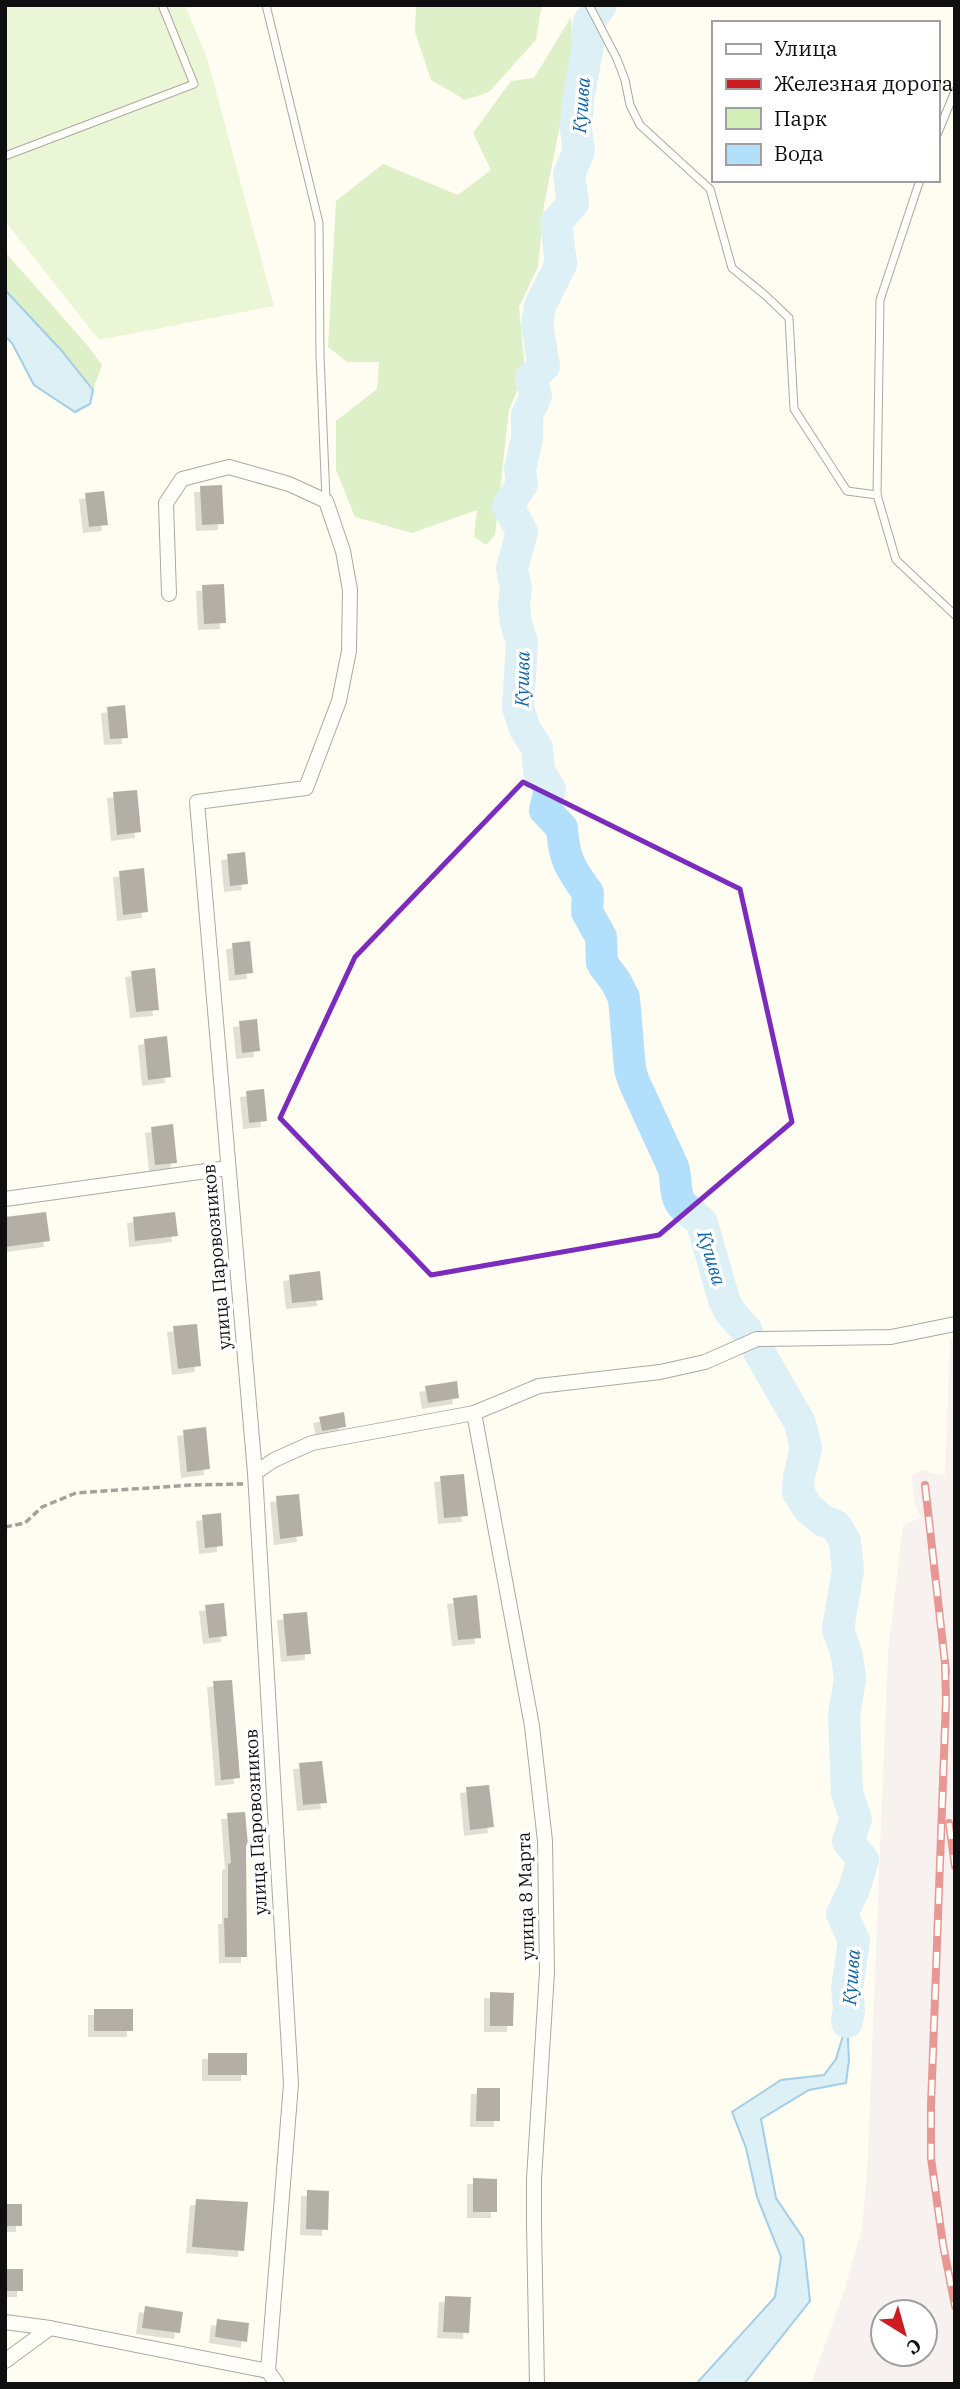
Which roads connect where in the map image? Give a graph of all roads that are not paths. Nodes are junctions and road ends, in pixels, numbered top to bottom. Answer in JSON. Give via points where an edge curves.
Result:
{"nodes":[{"id":1,"x":162,"y":5,"type":"edge"},
{"id":2,"x":266,"y":5,"type":"edge"},
{"id":3,"x":589,"y":5,"type":"edge"},
{"id":4,"x":955,"y":91,"type":"edge"},
{"id":5,"x":939,"y":130,"type":"edge"},
{"id":6,"x":5,"y":156,"type":"edge"},
{"id":7,"x":919,"y":182,"type":"edge"},
{"id":8,"x":877,"y":495,"type":"junction"},
{"id":9,"x":326,"y":500,"type":"junction"},
{"id":10,"x":169,"y":594,"type":"dead end"},
{"id":11,"x":955,"y":615,"type":"edge"},
{"id":12,"x":228,"y":1168,"type":"junction"},
{"id":13,"x":5,"y":1199,"type":"edge"},
{"id":14,"x":955,"y":1324,"type":"edge"},
{"id":15,"x":474,"y":1413,"type":"junction"},
{"id":16,"x":255,"y":1479,"type":"junction"},
{"id":17,"x":5,"y":2322,"type":"edge"},
{"id":18,"x":50,"y":2328,"type":"junction"},
{"id":19,"x":5,"y":2361,"type":"edge"},
{"id":20,"x":268,"y":2371,"type":"junction"},
{"id":21,"x":277,"y":2384,"type":"edge"},
{"id":22,"x":537,"y":2384,"type":"edge"}],
"edges":[{"from":1,"to":6,"type":"lane","via":[[194,84]]},
{"from":2,"to":9,"type":"lane","via":[[319,223]]},
{"from":3,"to":8,"type":"lane","via":[[618,59],[640,125],[710,188],[732,268],[789,318],[794,409],[847,491]]},
{"from":4,"to":5,"type":"lane"},
{"from":7,"to":8,"type":"lane","via":[[880,300]]},
{"from":8,"to":11,"type":"lane","via":[[896,560]]},
{"from":9,"to":10,"type":"street","via":[[229,467],[182,478],[166,503]]},
{"from":9,"to":12,"type":"street","name":"улица Паровозников","via":[[350,590],[349,651],[339,701],[306,788],[197,802]]},
{"from":12,"to":13,"type":"street"},
{"from":12,"to":16,"type":"street","name":"улица Паровозников"},
{"from":14,"to":15,"type":"street","via":[[891,1337],[757,1339],[705,1362],[660,1372],[539,1386]]},
{"from":15,"to":16,"type":"street","via":[[312,1443],[274,1460]]},
{"from":15,"to":22,"type":"street","name":"улица 8 Марта","via":[[532,1726],[545,1841],[547,1972],[534,2225]]},
{"from":16,"to":20,"type":"street","name":"улица Паровозников","via":[[291,2084]]},
{"from":17,"to":18,"type":"street"},
{"from":18,"to":19,"type":"street"},
{"from":18,"to":20,"type":"street"},
{"from":20,"to":21,"type":"street"}]}
